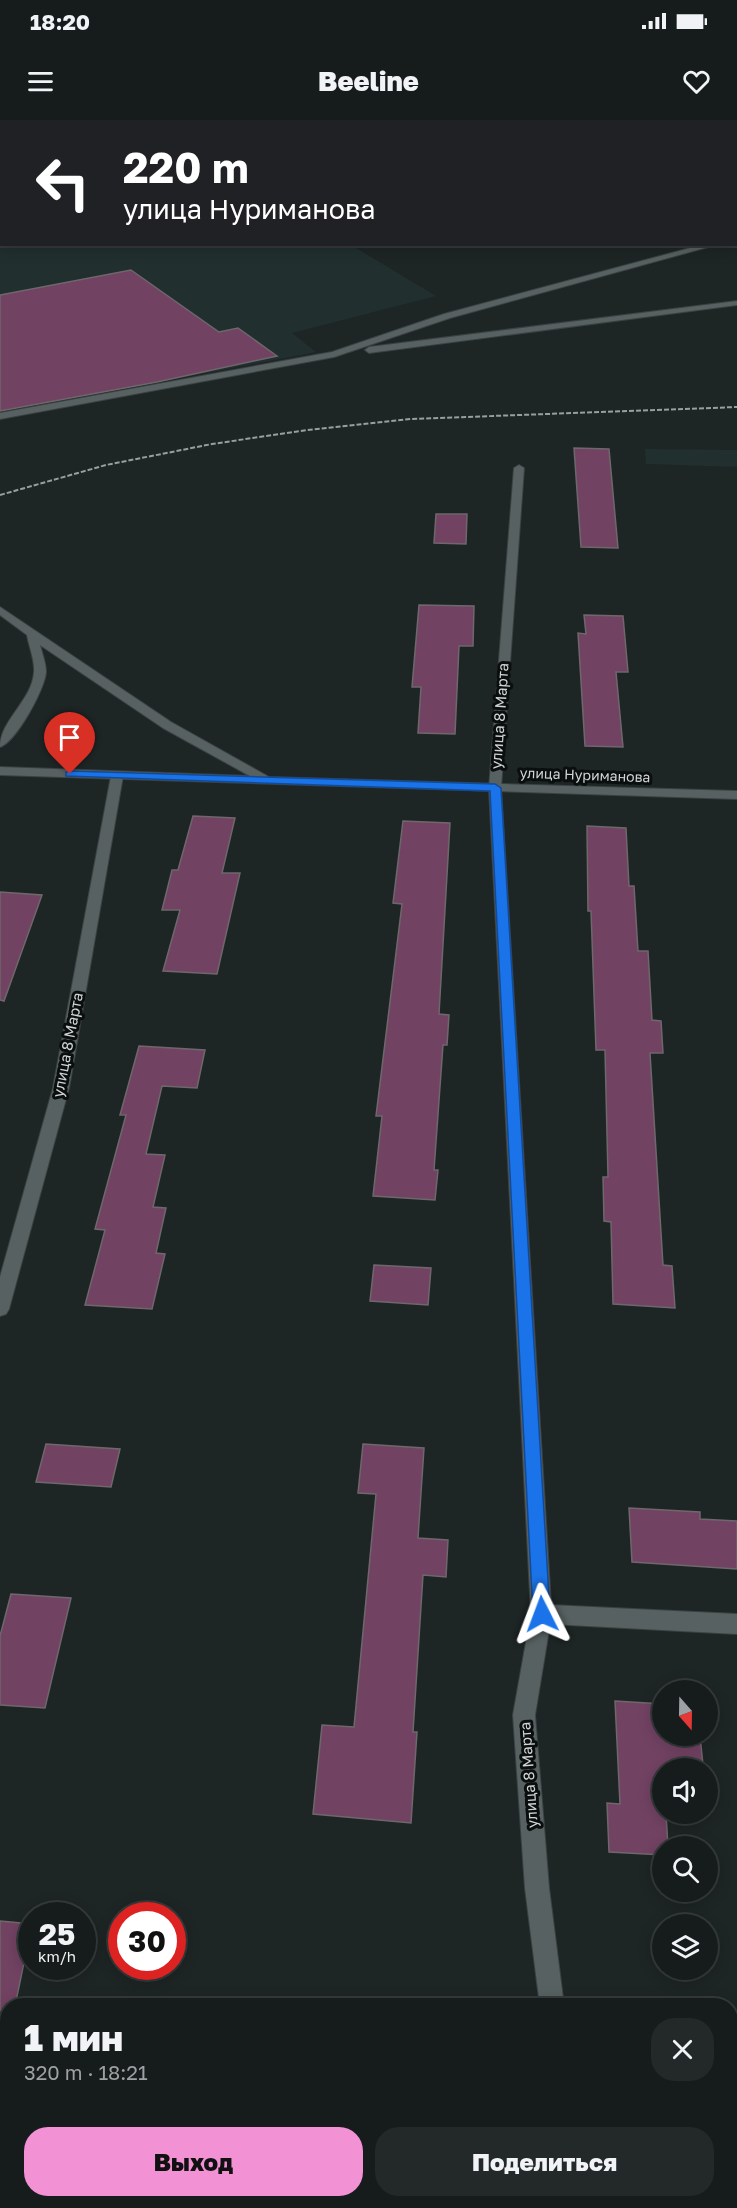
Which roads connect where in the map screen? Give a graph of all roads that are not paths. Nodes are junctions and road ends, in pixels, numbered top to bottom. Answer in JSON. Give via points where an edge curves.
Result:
{"nodes":[{"id":1,"x":709,"y":246,"type":"edge"},
{"id":2,"x":737,"y":303,"type":"edge"},
{"id":3,"x":334,"y":354,"type":"junction"},
{"id":4,"x":0,"y":416,"type":"edge"},
{"id":5,"x":519,"y":468,"type":"dead end"},
{"id":6,"x":0,"y":610,"type":"edge"},
{"id":7,"x":32,"y":634,"type":"junction"},
{"id":8,"x":0,"y":743,"type":"edge"},
{"id":9,"x":0,"y":771,"type":"edge"},
{"id":10,"x":117,"y":776,"type":"junction"},
{"id":11,"x":267,"y":781,"type":"junction"},
{"id":12,"x":495,"y":788,"type":"junction"},
{"id":13,"x":737,"y":795,"type":"edge"},
{"id":14,"x":0,"y":1309,"type":"edge"},
{"id":15,"x":542,"y":1614,"type":"junction"},
{"id":16,"x":737,"y":1624,"type":"edge"},
{"id":17,"x":551,"y":1998,"type":"edge"}],
"edges":[{"from":1,"to":3,"type":"street","via":[[447,316]]},
{"from":2,"to":3,"type":"street"},
{"from":3,"to":4,"type":"street"},
{"from":5,"to":12,"type":"street","name":"улица 8 Марта"},
{"from":6,"to":7,"type":"street"},
{"from":7,"to":8,"type":"street","via":[[40,673],[15,727]]},
{"from":7,"to":11,"type":"street","via":[[167,725]]},
{"from":9,"to":10,"type":"street","name":"улица Нуриманова"},
{"from":10,"to":11,"type":"street","name":"улица Нуриманова"},
{"from":10,"to":14,"type":"street","name":"улица 8 Марта","via":[[61,1088]]},
{"from":11,"to":12,"type":"street","name":"улица Нуриманова"},
{"from":12,"to":13,"type":"street","name":"улица Нуриманова"},
{"from":12,"to":15,"type":"street","name":"улица 8 Марта"},
{"from":15,"to":16,"type":"street"},
{"from":15,"to":17,"type":"street","name":"улица 8 Марта","via":[[524,1715],[537,1888]]}]}
